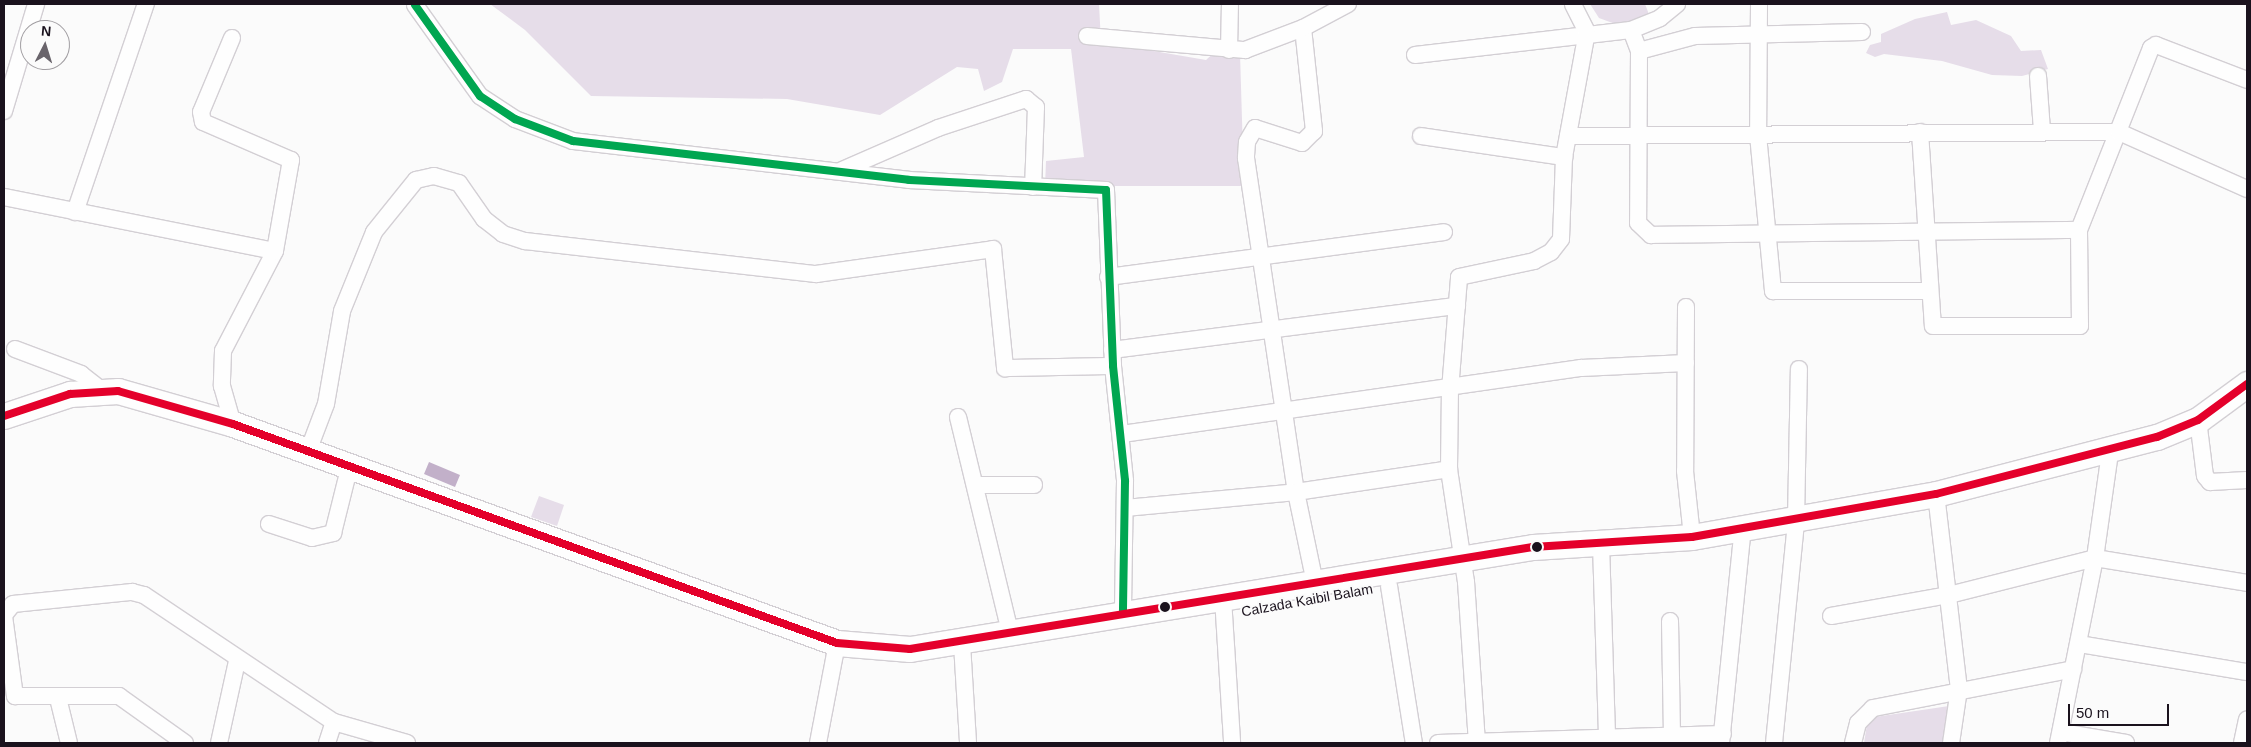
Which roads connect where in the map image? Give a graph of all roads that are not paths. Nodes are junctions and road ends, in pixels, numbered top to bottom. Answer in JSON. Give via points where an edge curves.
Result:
{"nodes":[{"id":1,"x":36,"y":4,"type":"edge"},
{"id":2,"x":146,"y":4,"type":"edge"},
{"id":3,"x":1230,"y":4,"type":"edge"},
{"id":4,"x":1348,"y":4,"type":"edge"},
{"id":5,"x":1573,"y":4,"type":"edge"},
{"id":6,"x":1678,"y":4,"type":"edge"},
{"id":7,"x":1759,"y":4,"type":"edge"},
{"id":8,"x":415,"y":5,"type":"dead end"},
{"id":9,"x":1303,"y":28,"type":"junction"},
{"id":10,"x":1631,"y":30,"type":"junction"},
{"id":11,"x":1756,"y":31,"type":"junction"},
{"id":12,"x":1587,"y":32,"type":"junction"},
{"id":13,"x":1862,"y":32,"type":"dead end"},
{"id":14,"x":1087,"y":36,"type":"dead end"},
{"id":15,"x":232,"y":38,"type":"dead end"},
{"id":16,"x":1229,"y":50,"type":"junction"},
{"id":17,"x":1639,"y":51,"type":"junction"},
{"id":18,"x":1415,"y":55,"type":"dead end"},
{"id":19,"x":2038,"y":76,"type":"dead end"},
{"id":20,"x":2247,"y":80,"type":"edge"},
{"id":21,"x":4,"y":112,"type":"edge"},
{"id":22,"x":2042,"y":131,"type":"junction"},
{"id":23,"x":1920,"y":132,"type":"junction"},
{"id":24,"x":2119,"y":132,"type":"junction"},
{"id":25,"x":1641,"y":134,"type":"junction"},
{"id":26,"x":1758,"y":135,"type":"junction"},
{"id":27,"x":1421,"y":136,"type":"dead end"},
{"id":28,"x":1568,"y":136,"type":"junction"},
{"id":29,"x":1564,"y":157,"type":"junction"},
{"id":30,"x":842,"y":170,"type":"junction"},
{"id":31,"x":1033,"y":187,"type":"junction"},
{"id":32,"x":2247,"y":190,"type":"edge"},
{"id":33,"x":4,"y":197,"type":"edge"},
{"id":34,"x":75,"y":212,"type":"junction"},
{"id":35,"x":1927,"y":230,"type":"junction"},
{"id":36,"x":2079,"y":230,"type":"junction"},
{"id":37,"x":1444,"y":232,"type":"dead end"},
{"id":38,"x":1765,"y":233,"type":"junction"},
{"id":39,"x":275,"y":251,"type":"junction"},
{"id":40,"x":1259,"y":256,"type":"junction"},
{"id":41,"x":1108,"y":277,"type":"junction"},
{"id":42,"x":1929,"y":292,"type":"junction"},
{"id":43,"x":1457,"y":306,"type":"junction"},
{"id":44,"x":1686,"y":307,"type":"dead end"},
{"id":45,"x":1273,"y":330,"type":"junction"},
{"id":46,"x":15,"y":349,"type":"dead end"},
{"id":47,"x":1113,"y":358,"type":"junction"},
{"id":48,"x":1686,"y":363,"type":"junction"},
{"id":49,"x":1799,"y":369,"type":"dead end"},
{"id":50,"x":2247,"y":384,"type":"edge"},
{"id":51,"x":100,"y":389,"type":"junction"},
{"id":52,"x":1450,"y":390,"type":"junction"},
{"id":53,"x":1284,"y":412,"type":"junction"},
{"id":54,"x":4,"y":416,"type":"edge"},
{"id":55,"x":958,"y":417,"type":"dead end"},
{"id":56,"x":2198,"y":420,"type":"junction"},
{"id":57,"x":233,"y":424,"type":"junction"},
{"id":58,"x":1122,"y":434,"type":"junction"},
{"id":59,"x":2110,"y":452,"type":"junction"},
{"id":60,"x":307,"y":454,"type":"junction"},
{"id":61,"x":349,"y":469,"type":"junction"},
{"id":62,"x":1449,"y":469,"type":"junction"},
{"id":63,"x":2247,"y":480,"type":"edge"},
{"id":64,"x":977,"y":485,"type":"junction"},
{"id":65,"x":1034,"y":485,"type":"dead end"},
{"id":66,"x":1296,"y":492,"type":"junction"},
{"id":67,"x":1936,"y":494,"type":"junction"},
{"id":68,"x":1126,"y":508,"type":"junction"},
{"id":69,"x":1796,"y":521,"type":"junction"},
{"id":70,"x":269,"y":524,"type":"dead end"},
{"id":71,"x":1743,"y":528,"type":"junction"},
{"id":72,"x":1692,"y":537,"type":"junction"},
{"id":73,"x":1602,"y":544,"type":"junction"},
{"id":74,"x":2095,"y":558,"type":"junction"},
{"id":75,"x":1463,"y":565,"type":"junction"},
{"id":76,"x":1314,"y":583,"type":"junction"},
{"id":77,"x":2247,"y":583,"type":"edge"},
{"id":78,"x":1389,"y":586,"type":"junction"},
{"id":79,"x":1949,"y":595,"type":"junction"},
{"id":80,"x":1225,"y":606,"type":"junction"},
{"id":81,"x":1123,"y":612,"type":"junction"},
{"id":82,"x":4,"y":616,"type":"edge"},
{"id":83,"x":1831,"y":616,"type":"dead end"},
{"id":84,"x":1670,"y":621,"type":"dead end"},
{"id":85,"x":1011,"y":636,"type":"junction"},
{"id":86,"x":836,"y":643,"type":"junction"},
{"id":87,"x":962,"y":644,"type":"junction"},
{"id":88,"x":2079,"y":644,"type":"junction"},
{"id":89,"x":237,"y":661,"type":"junction"},
{"id":90,"x":2073,"y":669,"type":"junction"},
{"id":91,"x":2247,"y":672,"type":"edge"},
{"id":92,"x":1959,"y":690,"type":"junction"},
{"id":93,"x":58,"y":698,"type":"junction"},
{"id":94,"x":2247,"y":720,"type":"edge"},
{"id":95,"x":334,"y":722,"type":"junction"},
{"id":96,"x":1672,"y":735,"type":"junction"},
{"id":97,"x":1607,"y":736,"type":"junction"},
{"id":98,"x":2060,"y":738,"type":"edge"},
{"id":99,"x":1722,"y":739,"type":"edge"},
{"id":100,"x":1477,"y":742,"type":"edge"},
{"id":101,"x":69,"y":743,"type":"edge"},
{"id":102,"x":185,"y":743,"type":"edge"},
{"id":103,"x":219,"y":743,"type":"edge"},
{"id":104,"x":327,"y":743,"type":"edge"},
{"id":105,"x":407,"y":743,"type":"edge"},
{"id":106,"x":818,"y":743,"type":"edge"},
{"id":107,"x":968,"y":743,"type":"edge"},
{"id":108,"x":1232,"y":743,"type":"edge"},
{"id":109,"x":1414,"y":743,"type":"edge"},
{"id":110,"x":1438,"y":743,"type":"edge"},
{"id":111,"x":1774,"y":743,"type":"edge"},
{"id":112,"x":1853,"y":743,"type":"edge"},
{"id":113,"x":1951,"y":743,"type":"edge"},
{"id":114,"x":2126,"y":743,"type":"edge"},
{"id":115,"x":2242,"y":743,"type":"edge"}],
"edges":[{"from":1,"to":21,"type":"street"},
{"from":2,"to":34,"type":"street"},
{"from":3,"to":16,"type":"street"},
{"from":4,"to":9,"type":"street"},
{"from":5,"to":12,"type":"street"},
{"from":6,"to":10,"type":"street","via":[[1660,18]]},
{"from":7,"to":11,"type":"street"},
{"from":8,"to":30,"type":"street","via":[[480,96],[533,126],[573,141]]},
{"from":9,"to":16,"type":"street","via":[[1245,50]]},
{"from":9,"to":40,"type":"street","via":[[1314,131],[1302,143],[1256,128],[1247,142]]},
{"from":10,"to":12,"type":"street"},
{"from":10,"to":17,"type":"street"},
{"from":11,"to":13,"type":"street"},
{"from":11,"to":17,"type":"street","via":[[1695,36]]},
{"from":11,"to":26,"type":"street"},
{"from":12,"to":18,"type":"street"},
{"from":12,"to":28,"type":"street"},
{"from":14,"to":16,"type":"street"},
{"from":15,"to":39,"type":"street","via":[[201,112],[203,122],[291,160]]},
{"from":17,"to":25,"type":"street"},
{"from":19,"to":22,"type":"street"},
{"from":20,"to":24,"type":"street","via":[[2156,44]]},
{"from":22,"to":23,"type":"street"},
{"from":22,"to":24,"type":"street"},
{"from":23,"to":26,"type":"street"},
{"from":23,"to":35,"type":"street"},
{"from":24,"to":32,"type":"street"},
{"from":24,"to":36,"type":"street"},
{"from":25,"to":26,"type":"street"},
{"from":25,"to":28,"type":"street"},
{"from":25,"to":38,"type":"street","via":[[1638,223],[1646,233],[1663,238]]},
{"from":26,"to":38,"type":"street"},
{"from":27,"to":29,"type":"street"},
{"from":28,"to":29,"type":"street"},
{"from":29,"to":43,"type":"street","via":[[1563,233],[1556,247],[1534,261],[1462,274]]},
{"from":30,"to":31,"type":"street","via":[[909,180]]},
{"from":30,"to":31,"type":"street","via":[[938,128],[1026,99],[1036,107]]},
{"from":31,"to":41,"type":"street","via":[[1106,190]]},
{"from":33,"to":34,"type":"street"},
{"from":34,"to":39,"type":"street"},
{"from":35,"to":36,"type":"street"},
{"from":35,"to":38,"type":"street"},
{"from":35,"to":42,"type":"street"},
{"from":36,"to":42,"type":"street","via":[[2080,326],[1938,328],[1932,324]]},
{"from":37,"to":40,"type":"street"},
{"from":38,"to":42,"type":"street","via":[[1776,293]]},
{"from":39,"to":57,"type":"street","via":[[223,351],[222,386]]},
{"from":40,"to":41,"type":"street"},
{"from":40,"to":45,"type":"street"},
{"from":41,"to":47,"type":"street"},
{"from":43,"to":45,"type":"street"},
{"from":43,"to":52,"type":"street"},
{"from":44,"to":48,"type":"street"},
{"from":45,"to":47,"type":"street"},
{"from":45,"to":53,"type":"street"},
{"from":46,"to":51,"type":"street","via":[[81,374]]},
{"from":47,"to":58,"type":"street"},
{"from":47,"to":60,"type":"street","via":[[1005,368],[993,249],[816,274],[525,241],[503,234],[484,219],[459,183],[434,176],[416,180],[374,232],[342,311],[326,404]]},
{"from":48,"to":52,"type":"street","via":[[1581,368]]},
{"from":48,"to":72,"type":"street","via":[[1685,471]]},
{"from":49,"to":69,"type":"street"},
{"from":50,"to":56,"type":"main road","name":"Calzada Kaibil Balam"},
{"from":51,"to":54,"type":"main road"},
{"from":51,"to":57,"type":"main road","name":"Calzada Kaibil Balam"},
{"from":52,"to":53,"type":"street"},
{"from":52,"to":62,"type":"street"},
{"from":53,"to":58,"type":"street"},
{"from":53,"to":66,"type":"street"},
{"from":55,"to":64,"type":"street"},
{"from":56,"to":59,"type":"main road","name":"Calzada Kaibil Balam"},
{"from":56,"to":63,"type":"street","via":[[2205,476],[2210,482]]},
{"from":57,"to":60,"type":"main road","name":"Calzada Kaibil Balam"},
{"from":58,"to":68,"type":"street"},
{"from":59,"to":67,"type":"main road","name":"Calzada Kaibil Balam"},
{"from":59,"to":74,"type":"street"},
{"from":60,"to":61,"type":"main road","name":"Calzada Kaibil Balam"},
{"from":61,"to":70,"type":"street","via":[[332,533],[312,538]]},
{"from":61,"to":86,"type":"main road","name":"Calzada Kaibil Balam"},
{"from":62,"to":66,"type":"street"},
{"from":62,"to":75,"type":"street"},
{"from":64,"to":65,"type":"street"},
{"from":64,"to":85,"type":"street"},
{"from":66,"to":68,"type":"street"},
{"from":66,"to":76,"type":"street"},
{"from":67,"to":69,"type":"main road","name":"Calzada Kaibil Balam"},
{"from":67,"to":79,"type":"street"},
{"from":68,"to":81,"type":"street"},
{"from":69,"to":71,"type":"main road","name":"Calzada Kaibil Balam"},
{"from":69,"to":111,"type":"street"},
{"from":71,"to":72,"type":"main road","name":"Calzada Kaibil Balam"},
{"from":71,"to":99,"type":"street"},
{"from":72,"to":73,"type":"main road","name":"Calzada Kaibil Balam"},
{"from":73,"to":75,"type":"main road","name":"Calzada Kaibil Balam","via":[[1581,541]]},
{"from":73,"to":97,"type":"street"},
{"from":74,"to":77,"type":"street"},
{"from":74,"to":79,"type":"street"},
{"from":74,"to":88,"type":"street"},
{"from":75,"to":76,"type":"main road","name":"Calzada Kaibil Balam"},
{"from":75,"to":78,"type":"main road","name":"Calzada Kaibil Balam"},
{"from":75,"to":100,"type":"street"},
{"from":76,"to":80,"type":"main road","name":"Calzada Kaibil Balam"},
{"from":78,"to":80,"type":"main road","name":"Calzada Kaibil Balam"},
{"from":78,"to":109,"type":"street"},
{"from":79,"to":83,"type":"street"},
{"from":79,"to":92,"type":"street"},
{"from":80,"to":81,"type":"main road","name":"Calzada Kaibil Balam"},
{"from":80,"to":85,"type":"main road","name":"Calzada Kaibil Balam","via":[[1028,643]]},
{"from":80,"to":108,"type":"street"},
{"from":81,"to":85,"type":"main road","name":"Calzada Kaibil Balam","via":[[1022,628]]},
{"from":82,"to":89,"type":"street","via":[[13,604],[132,592],[144,595]]},
{"from":82,"to":93,"type":"street","via":[[15,696]]},
{"from":84,"to":96,"type":"street"},
{"from":85,"to":87,"type":"main road","name":"Calzada Kaibil Balam"},
{"from":86,"to":87,"type":"main road","name":"Calzada Kaibil Balam","via":[[910,650]]},
{"from":86,"to":106,"type":"street"},
{"from":87,"to":107,"type":"street"},
{"from":88,"to":90,"type":"street"},
{"from":88,"to":91,"type":"street"},
{"from":89,"to":95,"type":"street"},
{"from":89,"to":103,"type":"street"},
{"from":90,"to":92,"type":"street"},
{"from":90,"to":98,"type":"street"},
{"from":92,"to":112,"type":"street","via":[[1873,708],[1861,719]]},
{"from":92,"to":113,"type":"street"},
{"from":93,"to":101,"type":"street"},
{"from":93,"to":102,"type":"street","via":[[119,696]]},
{"from":94,"to":115,"type":"street"},
{"from":95,"to":104,"type":"street"},
{"from":95,"to":105,"type":"street"},
{"from":96,"to":97,"type":"street"},
{"from":96,"to":99,"type":"street"},
{"from":97,"to":100,"type":"street"},
{"from":98,"to":114,"type":"street"},
{"from":100,"to":110,"type":"street"}]}
